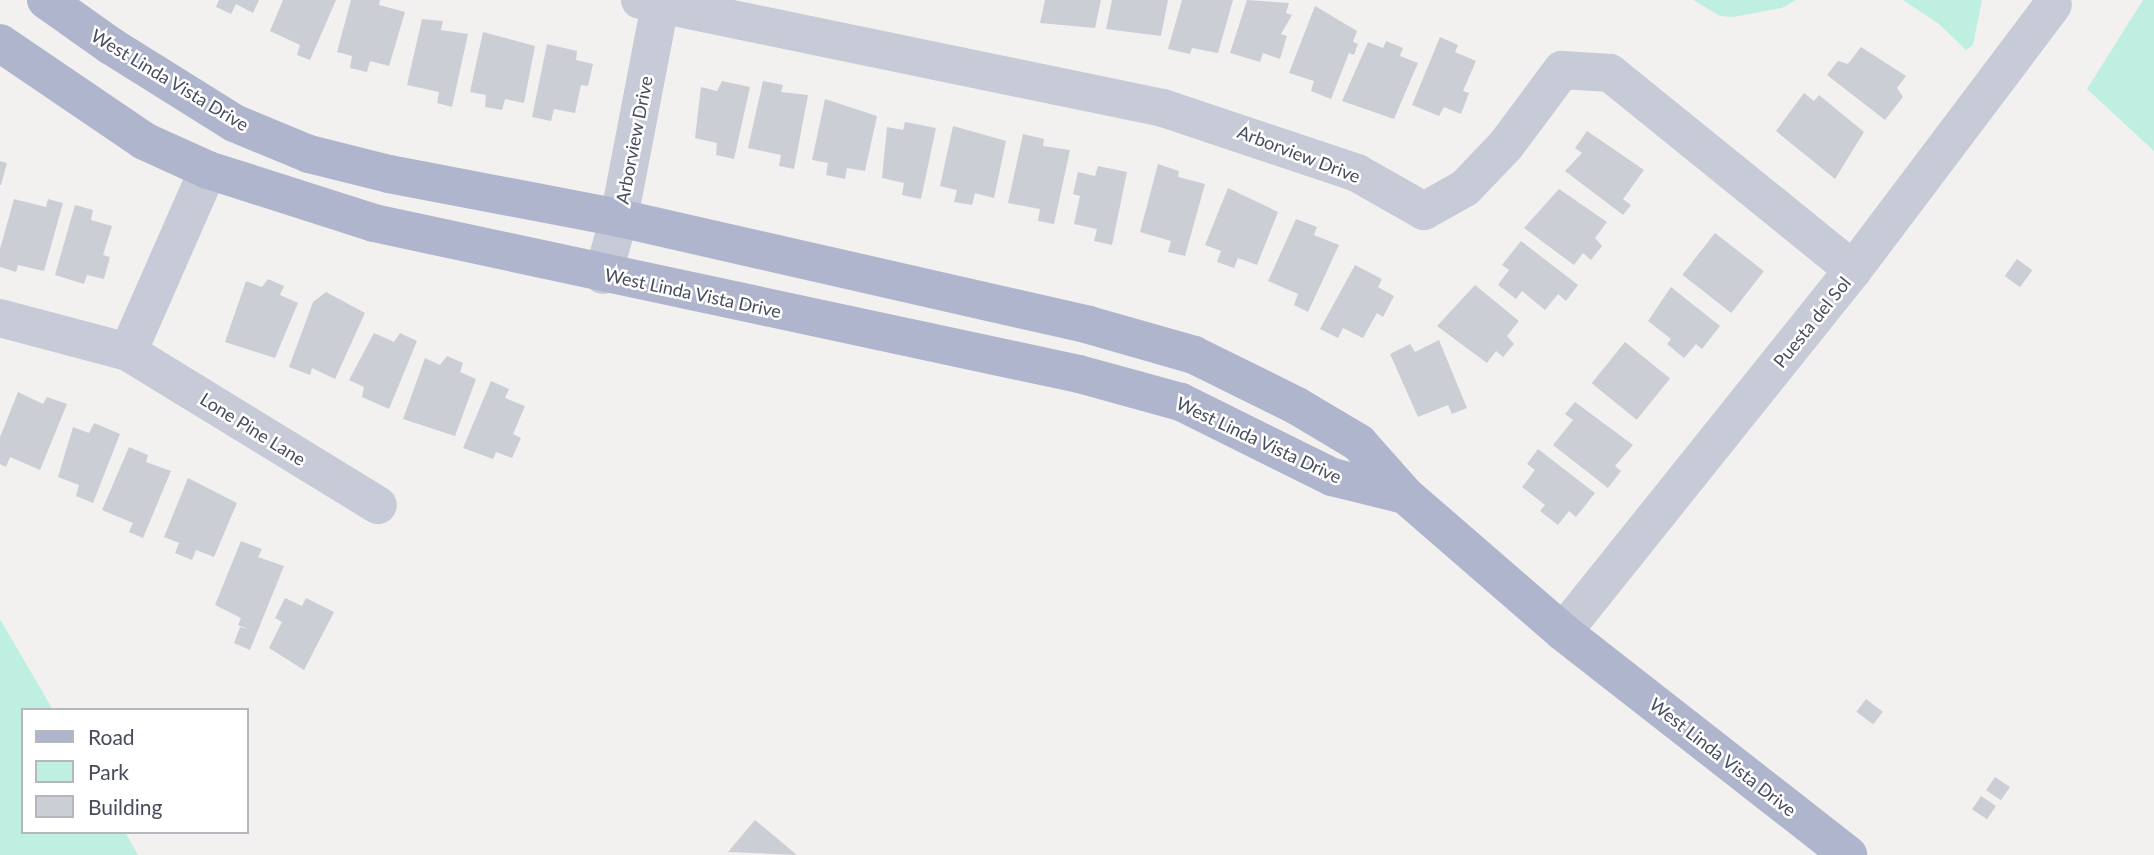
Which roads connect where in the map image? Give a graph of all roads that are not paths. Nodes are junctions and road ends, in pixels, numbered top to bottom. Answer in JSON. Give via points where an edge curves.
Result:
{"nodes":[{"id":1,"x":46,"y":0,"type":"edge"},
{"id":2,"x":650,"y":2,"type":"edge"},
{"id":3,"x":2053,"y":5,"type":"dead end"},
{"id":4,"x":0,"y":43,"type":"edge"},
{"id":5,"x":208,"y":170,"type":"junction"},
{"id":6,"x":619,"y":218,"type":"junction"},
{"id":7,"x":1853,"y":270,"type":"junction"},
{"id":8,"x":603,"y":275,"type":"junction"},
{"id":9,"x":0,"y":318,"type":"edge"},
{"id":10,"x":128,"y":352,"type":"junction"},
{"id":11,"x":1405,"y":495,"type":"junction"},
{"id":12,"x":378,"y":505,"type":"dead end"},
{"id":13,"x":1563,"y":632,"type":"junction"},
{"id":14,"x":1848,"y":855,"type":"edge"}],
"edges":[{"from":1,"to":6,"type":"main road","name":"West Linda Vista Drive","via":[[234,123],[309,154]]},
{"from":2,"to":6,"type":"street","name":"Arborview Drive"},
{"from":2,"to":7,"type":"street","name":"Arborview Drive","via":[[1163,108],[1357,173],[1424,211],[1465,188],[1506,145],[1562,69],[1610,74]]},
{"from":3,"to":7,"type":"street","name":"Puesta del Sol"},
{"from":4,"to":5,"type":"main road","name":"West Linda Vista Drive","via":[[144,141]]},
{"from":5,"to":8,"type":"main road","name":"West Linda Vista Drive","via":[[374,223]]},
{"from":5,"to":10,"type":"street"},
{"from":6,"to":8,"type":"street","name":"Arborview Drive"},
{"from":6,"to":11,"type":"main road","name":"West Linda Vista Drive","via":[[1088,325],[1194,355],[1359,443]]},
{"from":7,"to":13,"type":"street","name":"Puesta del Sol"},
{"from":8,"to":11,"type":"main road","name":"West Linda Vista Drive","via":[[1079,374],[1181,402],[1332,477]]},
{"from":9,"to":10,"type":"street","name":"Lone Pine Lane"},
{"from":10,"to":12,"type":"street","name":"Lone Pine Lane"},
{"from":11,"to":13,"type":"main road","name":"West Linda Vista Drive"},
{"from":13,"to":14,"type":"main road","name":"West Linda Vista Drive"}]}
